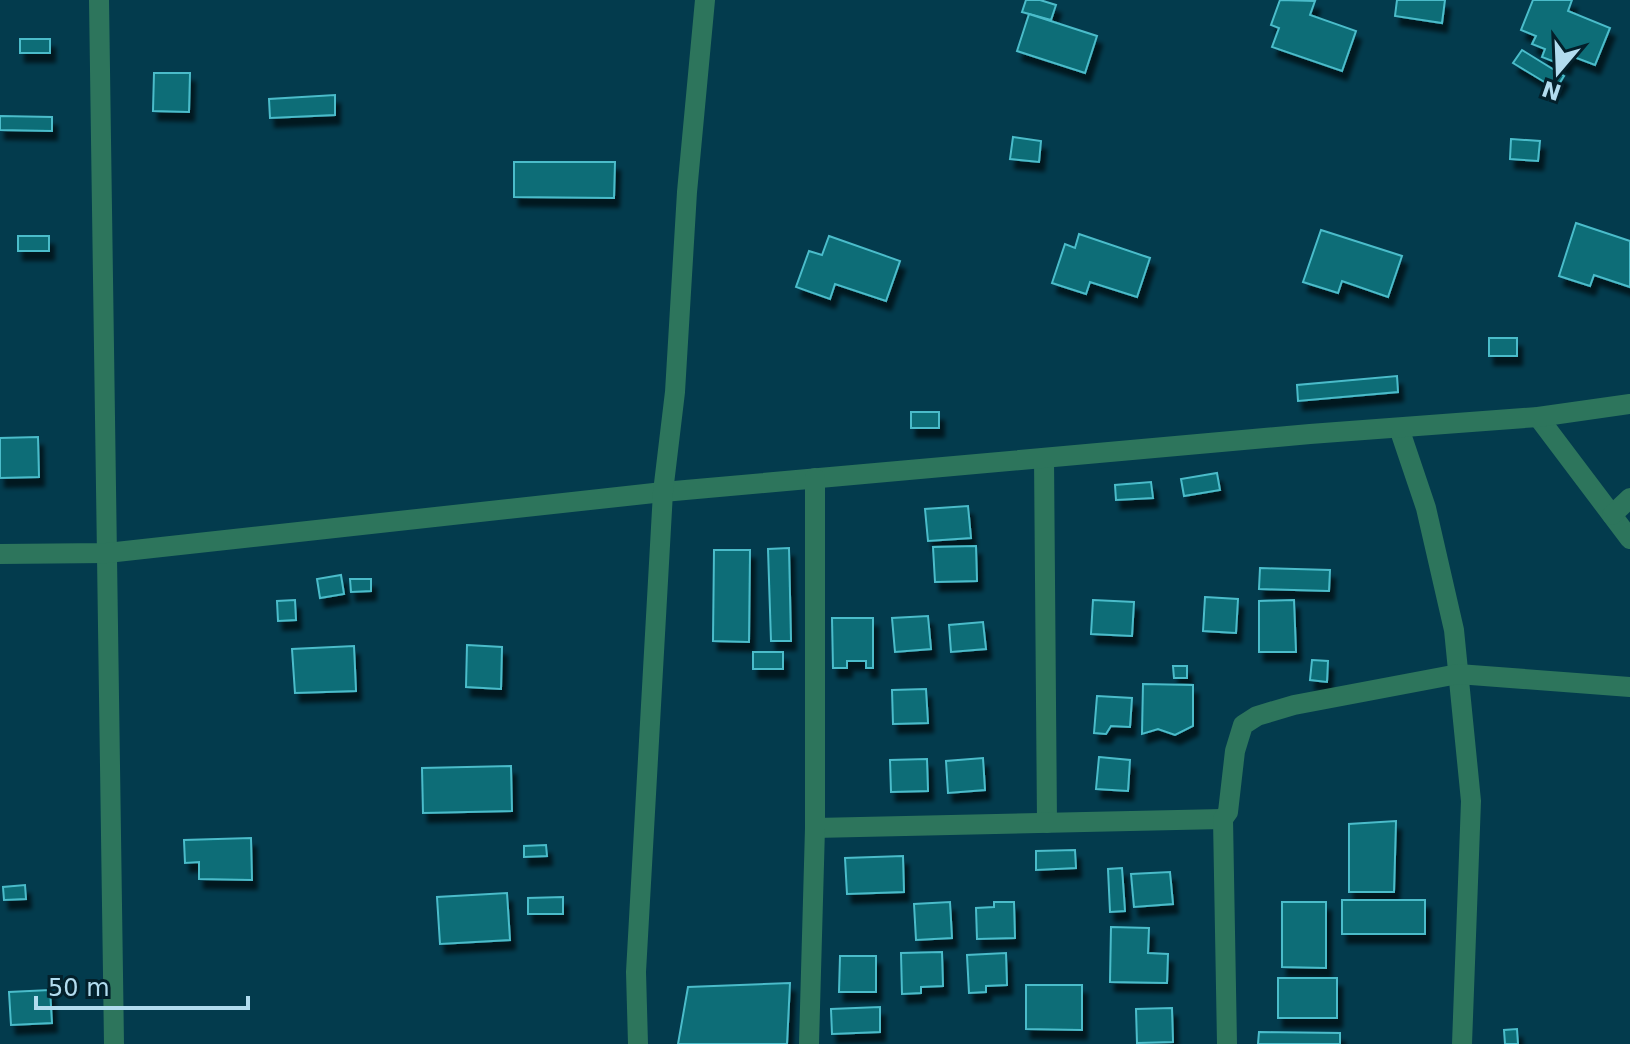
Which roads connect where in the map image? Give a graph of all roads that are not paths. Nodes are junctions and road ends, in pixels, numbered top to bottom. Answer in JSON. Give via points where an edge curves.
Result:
{"nodes":[{"id":1,"x":99,"y":0,"type":"edge"},
{"id":2,"x":705,"y":0,"type":"edge"},
{"id":3,"x":1630,"y":404,"type":"edge"},
{"id":4,"x":1538,"y":417,"type":"junction"},
{"id":5,"x":1399,"y":428,"type":"junction"},
{"id":6,"x":1044,"y":458,"type":"junction"},
{"id":7,"x":815,"y":478,"type":"junction"},
{"id":8,"x":663,"y":492,"type":"junction"},
{"id":9,"x":1630,"y":498,"type":"edge"},
{"id":10,"x":1612,"y":515,"type":"junction"},
{"id":11,"x":1630,"y":539,"type":"edge"},
{"id":12,"x":107,"y":553,"type":"junction"},
{"id":13,"x":0,"y":554,"type":"edge"},
{"id":14,"x":1458,"y":674,"type":"junction"},
{"id":15,"x":1630,"y":687,"type":"edge"},
{"id":16,"x":1223,"y":819,"type":"junction"},
{"id":17,"x":1047,"y":823,"type":"junction"},
{"id":18,"x":815,"y":828,"type":"junction"},
{"id":19,"x":114,"y":1044,"type":"edge"},
{"id":20,"x":638,"y":1044,"type":"edge"},
{"id":21,"x":809,"y":1044,"type":"edge"},
{"id":22,"x":1227,"y":1044,"type":"edge"},
{"id":23,"x":1462,"y":1044,"type":"edge"}],
"edges":[{"from":1,"to":12,"type":"street"},
{"from":2,"to":8,"type":"street"},
{"from":3,"to":4,"type":"street"},
{"from":4,"to":5,"type":"street"},
{"from":4,"to":10,"type":"street"},
{"from":5,"to":6,"type":"street"},
{"from":5,"to":14,"type":"street","via":[[1429,520],[1454,630]]},
{"from":6,"to":7,"type":"street"},
{"from":6,"to":17,"type":"street"},
{"from":7,"to":8,"type":"street"},
{"from":7,"to":18,"type":"street"},
{"from":8,"to":12,"type":"street"},
{"from":8,"to":20,"type":"street","via":[[636,972]]},
{"from":9,"to":10,"type":"street"},
{"from":10,"to":11,"type":"street"},
{"from":12,"to":13,"type":"street"},
{"from":12,"to":19,"type":"street"},
{"from":14,"to":15,"type":"street"},
{"from":14,"to":16,"type":"street","via":[[1257,716],[1243,725]]},
{"from":14,"to":23,"type":"street","via":[[1471,801]]},
{"from":16,"to":17,"type":"street"},
{"from":16,"to":22,"type":"street"},
{"from":17,"to":18,"type":"street"},
{"from":18,"to":21,"type":"street"}]}
